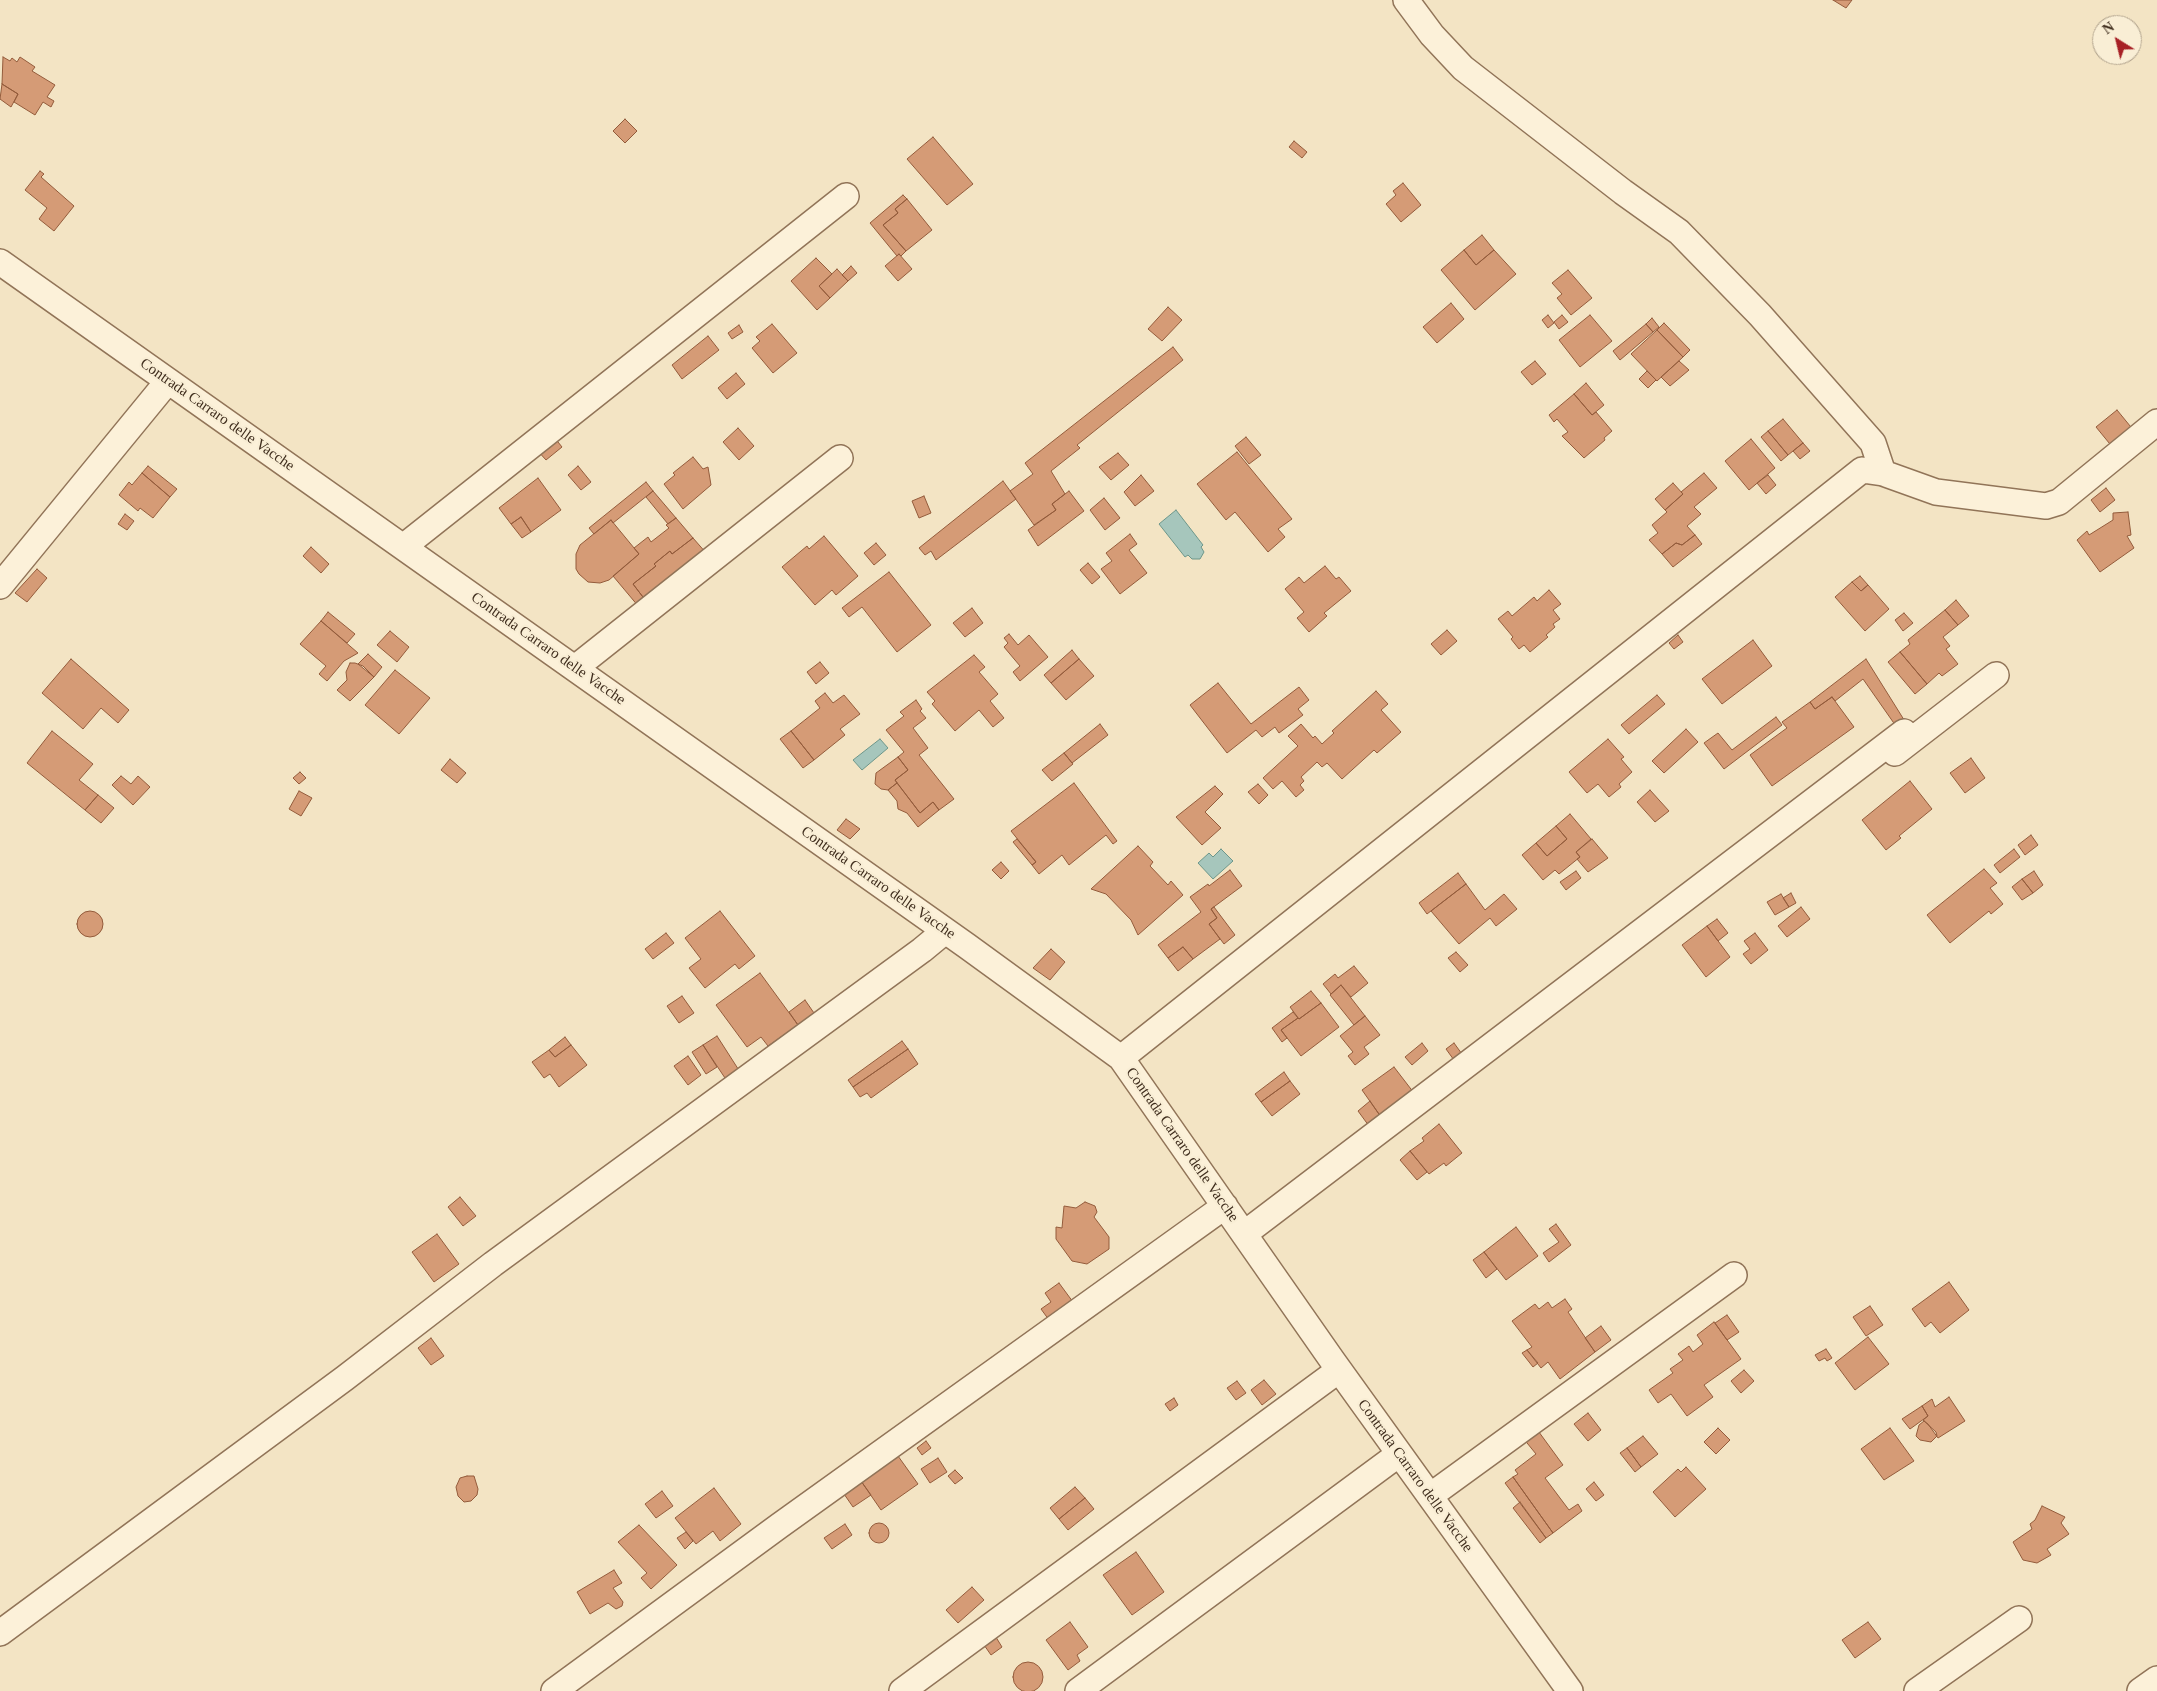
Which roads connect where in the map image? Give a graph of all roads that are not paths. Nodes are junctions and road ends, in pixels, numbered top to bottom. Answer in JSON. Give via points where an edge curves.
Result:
{"nodes":[{"id":1,"x":1406,"y":0,"type":"edge"},
{"id":2,"x":846,"y":196,"type":"dead end"},
{"id":3,"x":0,"y":262,"type":"edge"},
{"id":4,"x":168,"y":381,"type":"junction"},
{"id":5,"x":2157,"y":422,"type":"edge"},
{"id":6,"x":840,"y":458,"type":"dead end"},
{"id":7,"x":1883,"y":473,"type":"junction"},
{"id":8,"x":403,"y":547,"type":"junction"},
{"id":9,"x":0,"y":586,"type":"edge"},
{"id":10,"x":575,"y":668,"type":"junction"},
{"id":11,"x":1996,"y":675,"type":"dead end"},
{"id":12,"x":1904,"y":732,"type":"dead end"},
{"id":13,"x":1829,"y":789,"type":"junction"},
{"id":14,"x":945,"y":931,"type":"junction"},
{"id":15,"x":1121,"y":1058,"type":"junction"},
{"id":16,"x":1225,"y":1206,"type":"junction"},
{"id":17,"x":1244,"y":1234,"type":"junction"},
{"id":18,"x":1734,"y":1275,"type":"dead end"},
{"id":19,"x":1339,"y":1370,"type":"junction"},
{"id":20,"x":1399,"y":1454,"type":"junction"},
{"id":21,"x":1430,"y":1496,"type":"junction"},
{"id":22,"x":2019,"y":1619,"type":"dead end"},
{"id":23,"x":0,"y":1633,"type":"edge"},
{"id":24,"x":2157,"y":1679,"type":"edge"},
{"id":25,"x":554,"y":1691,"type":"edge"},
{"id":26,"x":902,"y":1691,"type":"edge"},
{"id":27,"x":1078,"y":1691,"type":"edge"},
{"id":28,"x":1570,"y":1691,"type":"edge"},
{"id":29,"x":1917,"y":1691,"type":"edge"},
{"id":30,"x":2140,"y":1691,"type":"edge"}],
"edges":[{"from":1,"to":7,"type":"street","via":[[1432,35],[1463,68],[1622,192],[1679,232],[1760,315],[1873,443]]},
{"from":2,"to":8,"type":"street"},
{"from":3,"to":4,"type":"street","name":"Contrada Carraro delle Vacche"},
{"from":4,"to":8,"type":"street","name":"Contrada Carraro delle Vacche"},
{"from":4,"to":9,"type":"street"},
{"from":5,"to":7,"type":"street","via":[[2059,502],[2046,506],[1936,492]]},
{"from":6,"to":10,"type":"street"},
{"from":7,"to":15,"type":"street","via":[[1862,470]]},
{"from":8,"to":10,"type":"street","name":"Contrada Carraro delle Vacche"},
{"from":10,"to":14,"type":"street","name":"Contrada Carraro delle Vacche"},
{"from":11,"to":13,"type":"street","via":[[1854,784]]},
{"from":12,"to":13,"type":"street"},
{"from":13,"to":17,"type":"street"},
{"from":14,"to":15,"type":"street","name":"Contrada Carraro delle Vacche"},
{"from":14,"to":23,"type":"street"},
{"from":15,"to":16,"type":"street","name":"Contrada Carraro delle Vacche"},
{"from":16,"to":17,"type":"street","name":"Contrada Carraro delle Vacche"},
{"from":16,"to":25,"type":"street","via":[[778,1526]]},
{"from":17,"to":19,"type":"street","name":"Contrada Carraro delle Vacche"},
{"from":18,"to":21,"type":"street"},
{"from":19,"to":20,"type":"street","name":"Contrada Carraro delle Vacche"},
{"from":19,"to":26,"type":"street"},
{"from":20,"to":21,"type":"street","name":"Contrada Carraro delle Vacche"},
{"from":20,"to":27,"type":"street"},
{"from":21,"to":28,"type":"street","name":"Contrada Carraro delle Vacche"},
{"from":22,"to":29,"type":"street"},
{"from":24,"to":30,"type":"street"}]}
